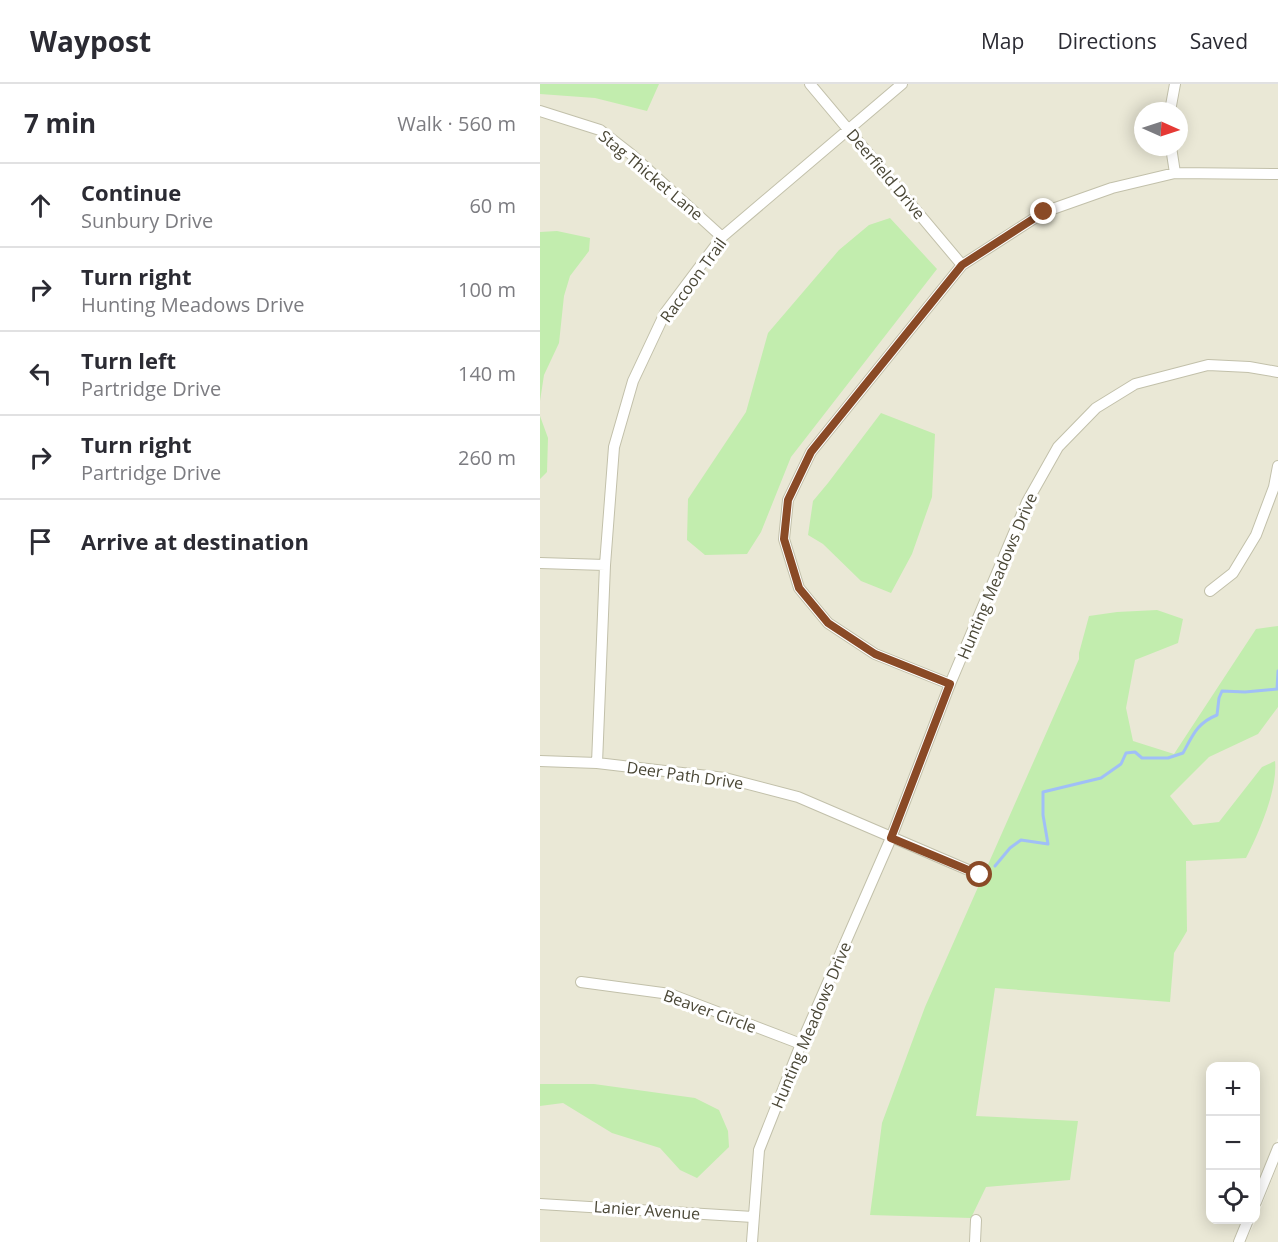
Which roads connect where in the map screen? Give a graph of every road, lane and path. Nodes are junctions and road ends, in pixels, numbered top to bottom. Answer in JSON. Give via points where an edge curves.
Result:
{"nodes":[{"id":1,"x":810,"y":84,"type":"edge"},
{"id":2,"x":902,"y":84,"type":"edge"},
{"id":3,"x":1175,"y":84,"type":"edge"},
{"id":4,"x":1172,"y":102,"type":"edge"},
{"id":5,"x":540,"y":111,"type":"edge"},
{"id":6,"x":849,"y":130,"type":"junction"},
{"id":7,"x":1172,"y":156,"type":"edge"},
{"id":8,"x":1175,"y":173,"type":"junction"},
{"id":9,"x":1278,"y":174,"type":"edge"},
{"id":10,"x":722,"y":237,"type":"junction"},
{"id":11,"x":962,"y":265,"type":"junction"},
{"id":12,"x":1278,"y":372,"type":"edge"},
{"id":13,"x":1278,"y":466,"type":"edge"},
{"id":14,"x":540,"y":563,"type":"edge"},
{"id":15,"x":605,"y":565,"type":"junction"},
{"id":16,"x":1210,"y":591,"type":"dead end"},
{"id":17,"x":950,"y":684,"type":"junction"},
{"id":18,"x":540,"y":761,"type":"edge"},
{"id":19,"x":597,"y":763,"type":"junction"},
{"id":20,"x":891,"y":838,"type":"junction"},
{"id":21,"x":980,"y":875,"type":"dead end"},
{"id":22,"x":581,"y":982,"type":"dead end"},
{"id":23,"x":801,"y":1044,"type":"junction"},
{"id":24,"x":1278,"y":1148,"type":"edge"},
{"id":25,"x":1260,"y":1192,"type":"edge"},
{"id":26,"x":540,"y":1204,"type":"edge"},
{"id":27,"x":753,"y":1217,"type":"junction"},
{"id":28,"x":976,"y":1220,"type":"dead end"},
{"id":29,"x":1246,"y":1224,"type":"edge"},
{"id":30,"x":752,"y":1242,"type":"edge"},
{"id":31,"x":975,"y":1242,"type":"edge"},
{"id":32,"x":1239,"y":1242,"type":"edge"}],
"edges":[{"from":1,"to":6,"type":"street","name":"Deerfield Drive"},
{"from":2,"to":6,"type":"street","name":"Raccoon Trail"},
{"from":3,"to":4,"type":"street"},
{"from":5,"to":10,"type":"street","name":"Stag Thicket Lane","via":[[600,130]]},
{"from":6,"to":10,"type":"street","name":"Raccoon Trail"},
{"from":6,"to":11,"type":"street","name":"Deerfield Drive"},
{"from":7,"to":8,"type":"street"},
{"from":8,"to":9,"type":"street"},
{"from":8,"to":11,"type":"street","via":[[1112,188],[1044,212]]},
{"from":10,"to":15,"type":"street","name":"Raccoon Trail","via":[[665,314],[633,381],[614,447]]},
{"from":11,"to":17,"type":"street","via":[[811,452],[788,500],[784,539],[799,588],[828,623],[875,654]]},
{"from":12,"to":17,"type":"street","name":"Hunting Meadows Drive","via":[[1208,365],[1135,384],[1096,408],[1058,447],[1027,502]]},
{"from":13,"to":16,"type":"street","via":[[1256,535],[1233,573]]},
{"from":14,"to":15,"type":"street"},
{"from":15,"to":19,"type":"street","name":"Raccoon Trail"},
{"from":17,"to":20,"type":"street","name":"Hunting Meadows Drive"},
{"from":18,"to":19,"type":"street","name":"Deer Path Drive"},
{"from":19,"to":20,"type":"street","name":"Deer Path Drive","via":[[725,778],[798,797]]},
{"from":20,"to":21,"type":"street","name":"Deer Path Drive"},
{"from":20,"to":23,"type":"street","name":"Hunting Meadows Drive"},
{"from":22,"to":23,"type":"street","name":"Beaver Circle","via":[[670,994]]},
{"from":23,"to":27,"type":"street","name":"Hunting Meadows Drive","via":[[759,1150]]},
{"from":24,"to":25,"type":"street"},
{"from":26,"to":27,"type":"street","name":"Lanier Avenue"},
{"from":27,"to":30,"type":"street","name":"Hunting Meadows Drive"},
{"from":28,"to":31,"type":"street"},
{"from":29,"to":32,"type":"street"}]}
